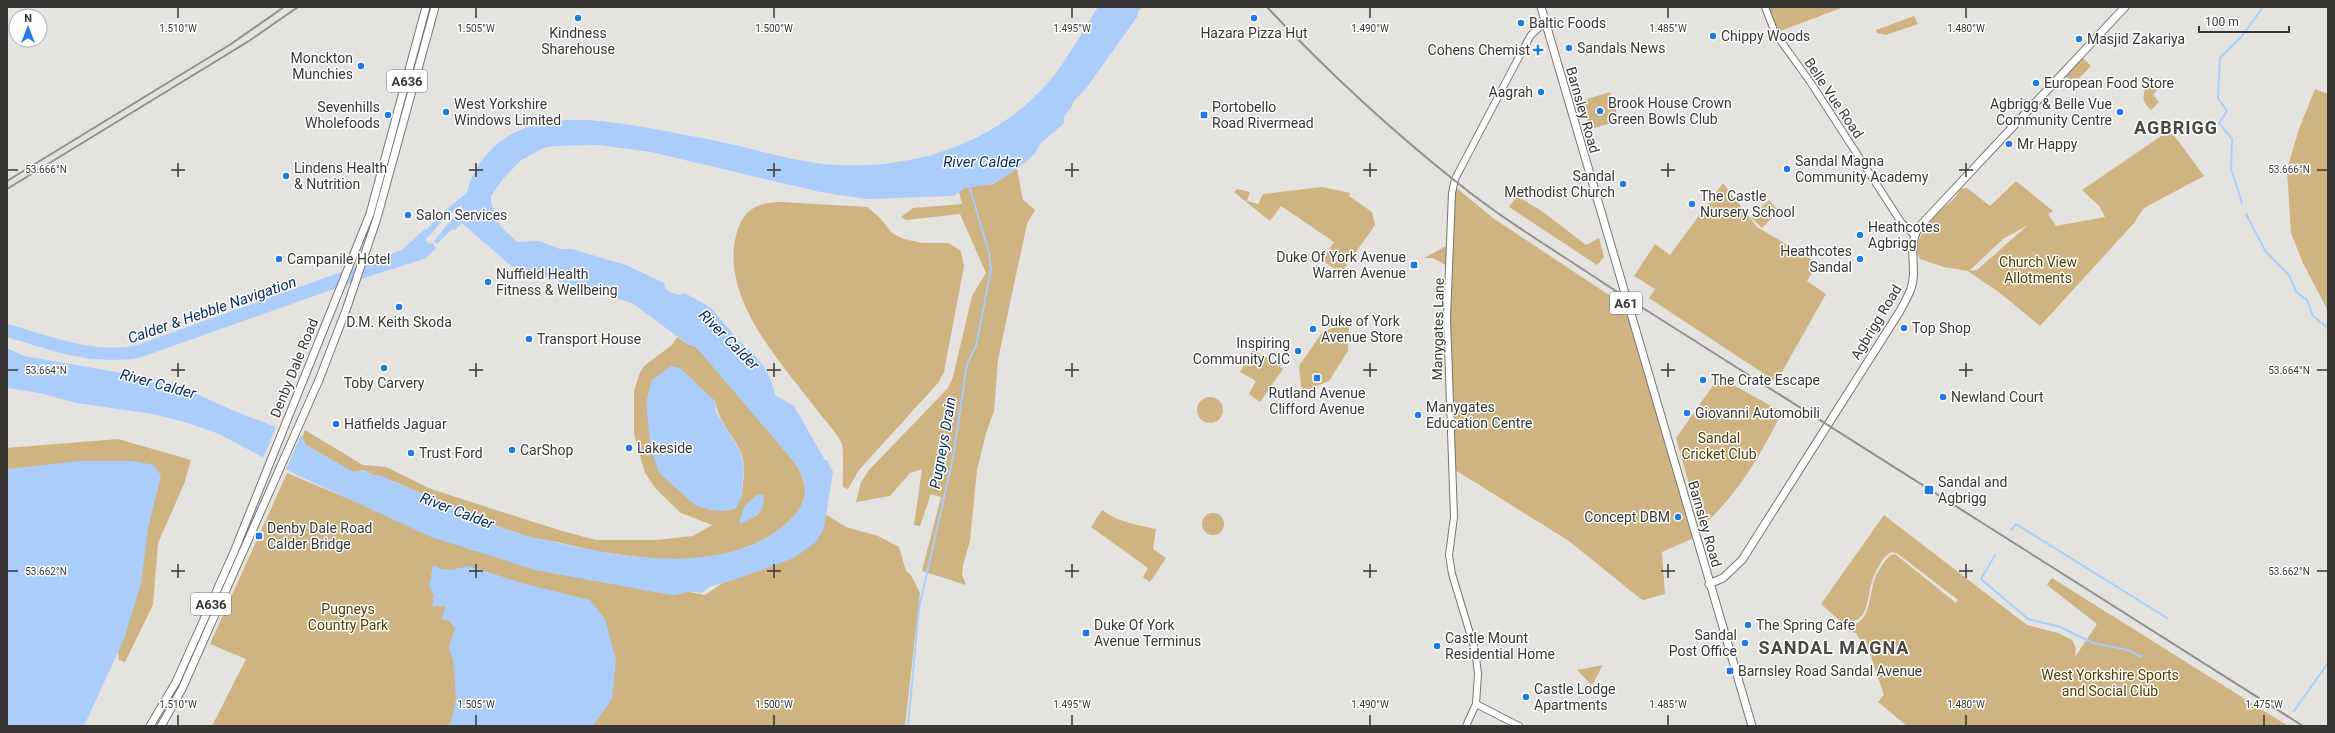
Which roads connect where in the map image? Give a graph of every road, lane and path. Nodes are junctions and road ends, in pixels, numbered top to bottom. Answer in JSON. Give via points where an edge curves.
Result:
{"nodes":[{"id":1,"x":426,"y":7,"type":"edge"},
{"id":2,"x":435,"y":7,"type":"edge"},
{"id":3,"x":1541,"y":7,"type":"edge"},
{"id":4,"x":1765,"y":7,"type":"edge"},
{"id":5,"x":2124,"y":7,"type":"edge"},
{"id":6,"x":1545,"y":22,"type":"junction"},
{"id":7,"x":1914,"y":235,"type":"junction"},
{"id":8,"x":1709,"y":584,"type":"junction"},
{"id":9,"x":1476,"y":704,"type":"junction"},
{"id":10,"x":150,"y":726,"type":"edge"},
{"id":11,"x":161,"y":726,"type":"edge"},
{"id":12,"x":1466,"y":726,"type":"edge"},
{"id":13,"x":1519,"y":726,"type":"edge"},
{"id":14,"x":1752,"y":726,"type":"edge"}],
"edges":[{"from":1,"to":10,"type":"main road","name":"Denby Dale Road","number":"A636","via":[[370,214],[236,549],[176,682]]},
{"from":2,"to":11,"type":"main road","name":"Denby Dale Road","number":"A636","via":[[377,218],[325,366],[182,689]]},
{"from":3,"to":6,"type":"main road","name":"Barnsley Road","number":"A61"},
{"from":4,"to":7,"type":"street","name":"Belle Vue Road","via":[[1775,33],[1811,83],[1901,222]]},
{"from":5,"to":7,"type":"main road","via":[[1926,219]]},
{"from":6,"to":8,"type":"main road","name":"Barnsley Road","number":"A61"},
{"from":6,"to":9,"type":"street","name":"Manygates Lane","via":[[1531,35],[1500,90],[1455,179],[1452,193],[1447,318],[1454,516],[1449,555],[1452,574],[1475,650],[1478,674]]},
{"from":7,"to":8,"type":"main road","name":"Agbrigg Road","via":[[1912,285],[1900,311],[1742,560],[1723,578]]},
{"from":8,"to":14,"type":"main road","name":"Barnsley Road","number":"A61"},
{"from":9,"to":12,"type":"street","name":"Manygates Lane"},
{"from":9,"to":13,"type":"street"}]}
